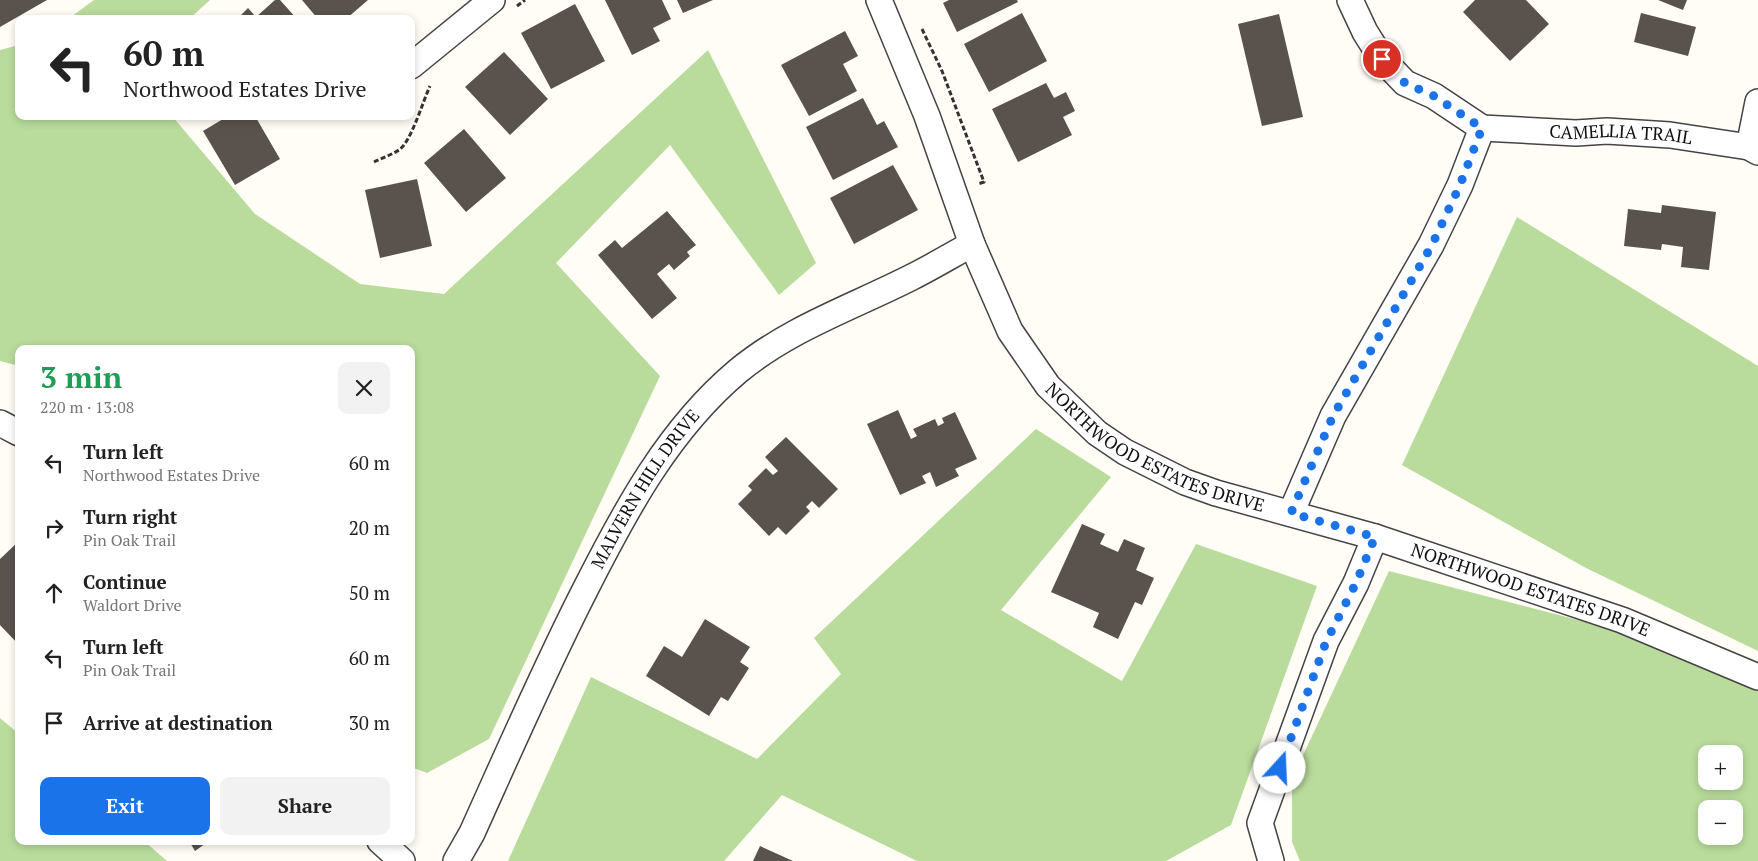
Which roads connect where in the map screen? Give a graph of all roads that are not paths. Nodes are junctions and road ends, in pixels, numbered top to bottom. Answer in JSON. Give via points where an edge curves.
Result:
{"nodes":[{"id":1,"x":878,"y":0,"type":"edge"},
{"id":2,"x":1350,"y":0,"type":"edge"},
{"id":3,"x":501,"y":6,"type":"edge"},
{"id":4,"x":415,"y":63,"type":"edge"},
{"id":5,"x":1758,"y":102,"type":"edge"},
{"id":6,"x":1482,"y":128,"type":"junction"},
{"id":7,"x":1754,"y":149,"type":"edge"},
{"id":8,"x":972,"y":244,"type":"junction"},
{"id":9,"x":0,"y":423,"type":"edge"},
{"id":10,"x":15,"y":431,"type":"edge"},
{"id":11,"x":1291,"y":513,"type":"junction"},
{"id":12,"x":1375,"y":537,"type":"junction"},
{"id":13,"x":1758,"y":677,"type":"edge"},
{"id":14,"x":384,"y":845,"type":"edge"},
{"id":15,"x":402,"y":861,"type":"edge"},
{"id":16,"x":456,"y":861,"type":"edge"},
{"id":17,"x":1271,"y":861,"type":"edge"}],
"edges":[{"from":1,"to":8,"type":"street","name":"NORTHWOOD ESTATES DRIVE","via":[[926,116]]},
{"from":2,"to":6,"type":"street","via":[[1382,59],[1405,83],[1434,96]]},
{"from":3,"to":4,"type":"street"},
{"from":5,"to":7,"type":"street"},
{"from":6,"to":7,"type":"street","name":"CAMELLIA TRAIL","via":[[1670,135]]},
{"from":6,"to":11,"type":"street","via":[[1432,245],[1333,416]]},
{"from":8,"to":11,"type":"street","name":"NORTHWOOD ESTATES DRIVE","via":[[1010,331],[1048,386],[1097,434],[1185,482]]},
{"from":8,"to":16,"type":"street","name":"MALVERN HILL DRIVE","via":[[912,277],[792,334],[738,371],[693,416],[654,467],[619,522],[562,634],[472,833]]},
{"from":9,"to":10,"type":"street"},
{"from":11,"to":12,"type":"street","name":"NORTHWOOD ESTATES DRIVE"},
{"from":12,"to":13,"type":"street","name":"NORTHWOOD ESTATES DRIVE","via":[[1622,620]]},
{"from":12,"to":17,"type":"street","via":[[1326,642],[1260,822]]},
{"from":14,"to":15,"type":"street"}]}
